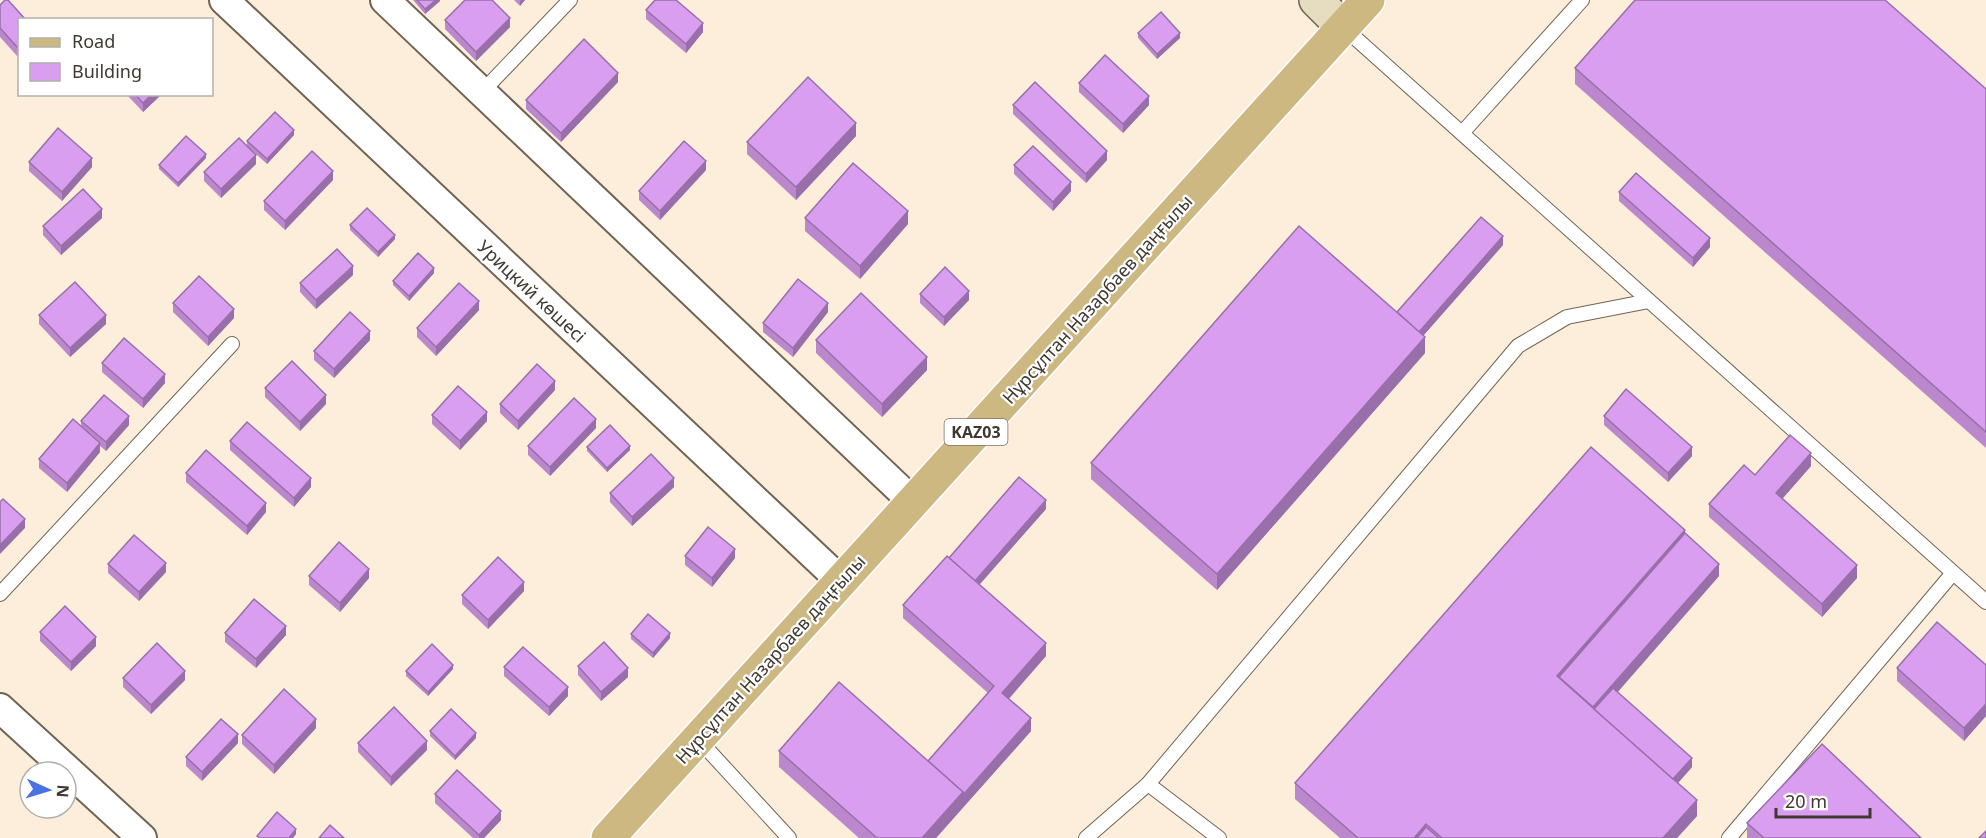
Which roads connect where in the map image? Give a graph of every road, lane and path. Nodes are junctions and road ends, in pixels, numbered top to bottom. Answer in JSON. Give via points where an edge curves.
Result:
{"nodes":[{"id":1,"x":224,"y":0,"type":"edge"},
{"id":2,"x":386,"y":0,"type":"edge"},
{"id":3,"x":570,"y":0,"type":"edge"},
{"id":4,"x":1316,"y":0,"type":"edge"},
{"id":5,"x":1368,"y":0,"type":"edge"},
{"id":6,"x":1582,"y":0,"type":"edge"},
{"id":7,"x":1344,"y":27,"type":"junction"},
{"id":8,"x":482,"y":92,"type":"junction"},
{"id":9,"x":1462,"y":133,"type":"junction"},
{"id":10,"x":1650,"y":301,"type":"junction"},
{"id":11,"x":232,"y":344,"type":"dead end"},
{"id":12,"x":913,"y":502,"type":"junction"},
{"id":13,"x":1953,"y":573,"type":"junction"},
{"id":14,"x":841,"y":581,"type":"junction"},
{"id":15,"x":0,"y":594,"type":"edge"},
{"id":16,"x":1986,"y":602,"type":"edge"},
{"id":17,"x":0,"y":708,"type":"edge"},
{"id":18,"x":698,"y":739,"type":"junction"},
{"id":19,"x":1148,"y":784,"type":"junction"},
{"id":20,"x":142,"y":838,"type":"edge"},
{"id":21,"x":608,"y":838,"type":"edge"},
{"id":22,"x":789,"y":838,"type":"edge"},
{"id":23,"x":1086,"y":838,"type":"edge"},
{"id":24,"x":1219,"y":838,"type":"edge"},
{"id":25,"x":1729,"y":838,"type":"edge"}],
"edges":[{"from":1,"to":14,"type":"street","name":"Урицкий көшесі"},
{"from":2,"to":8,"type":"street"},
{"from":3,"to":8,"type":"lane"},
{"from":4,"to":7,"type":"main road"},
{"from":5,"to":7,"type":"main road","name":"Нұрсұлтан Назарбаев даңғылы","number":"KАZ03"},
{"from":6,"to":9,"type":"lane"},
{"from":7,"to":9,"type":"lane"},
{"from":7,"to":12,"type":"main road","name":"Нұрсұлтан Назарбаев даңғылы","number":"KАZ03"},
{"from":8,"to":12,"type":"street"},
{"from":9,"to":10,"type":"lane"},
{"from":10,"to":13,"type":"lane"},
{"from":10,"to":19,"type":"lane","via":[[1568,317],[1518,346]]},
{"from":11,"to":15,"type":"lane"},
{"from":12,"to":14,"type":"main road","name":"Нұрсұлтан Назарбаев даңғылы","number":"KАZ03"},
{"from":13,"to":16,"type":"lane"},
{"from":13,"to":25,"type":"lane"},
{"from":14,"to":18,"type":"main road","name":"Нұрсұлтан Назарбаев даңғылы","number":"KАZ03"},
{"from":17,"to":20,"type":"street"},
{"from":18,"to":21,"type":"main road","name":"Нұрсұлтан Назарбаев даңғылы","number":"KАZ03"},
{"from":18,"to":22,"type":"lane"},
{"from":19,"to":23,"type":"lane"},
{"from":19,"to":24,"type":"lane"}]}
